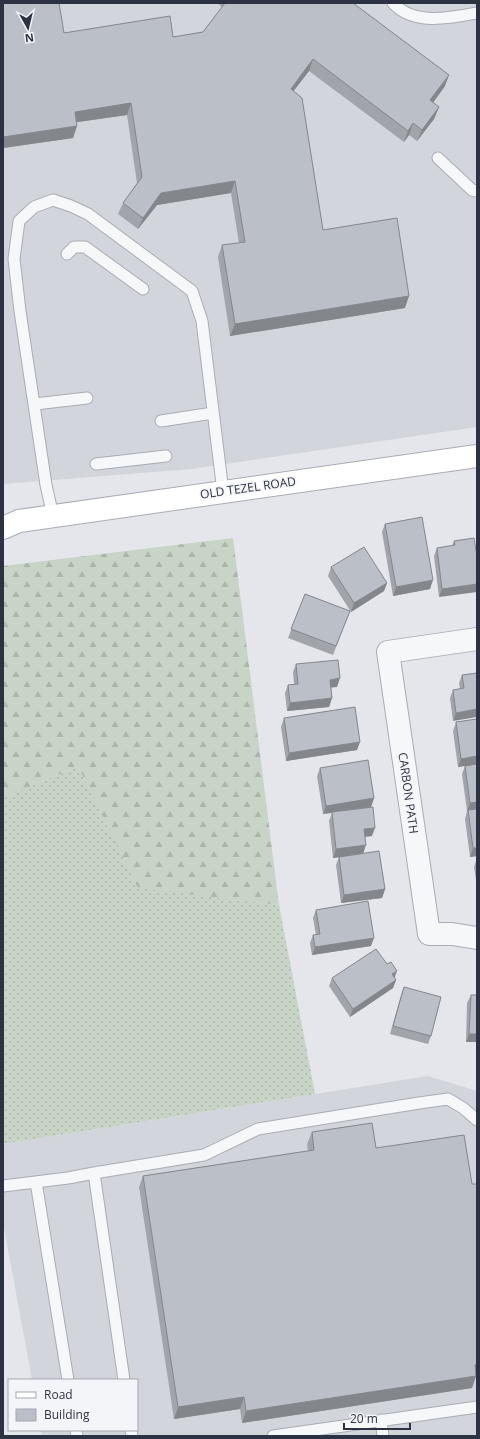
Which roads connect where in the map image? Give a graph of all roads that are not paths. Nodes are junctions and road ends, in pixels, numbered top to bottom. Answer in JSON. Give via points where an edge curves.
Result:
{"nodes":[{"id":1,"x":393,"y":3,"type":"edge"},
{"id":2,"x":477,"y":13,"type":"edge"},
{"id":3,"x":438,"y":158,"type":"dead end"},
{"id":4,"x":477,"y":191,"type":"edge"},
{"id":5,"x":67,"y":254,"type":"dead end"},
{"id":6,"x":143,"y":289,"type":"dead end"},
{"id":7,"x":87,"y":398,"type":"dead end"},
{"id":8,"x":35,"y":404,"type":"junction"},
{"id":9,"x":213,"y":413,"type":"junction"},
{"id":10,"x":161,"y":421,"type":"dead end"},
{"id":11,"x":166,"y":456,"type":"dead end"},
{"id":12,"x":477,"y":456,"type":"edge"},
{"id":13,"x":96,"y":464,"type":"dead end"},
{"id":14,"x":223,"y":492,"type":"junction"},
{"id":15,"x":52,"y":516,"type":"junction"},
{"id":16,"x":8,"y":523,"type":"edge"},
{"id":17,"x":477,"y":639,"type":"edge"},
{"id":18,"x":477,"y":938,"type":"edge"},
{"id":19,"x":477,"y":1120,"type":"edge"},
{"id":20,"x":94,"y":1173,"type":"junction"},
{"id":21,"x":36,"y":1182,"type":"junction"},
{"id":22,"x":3,"y":1186,"type":"edge"},
{"id":23,"x":68,"y":1379,"type":"edge"},
{"id":24,"x":124,"y":1379,"type":"edge"},
{"id":25,"x":477,"y":1407,"type":"edge"},
{"id":26,"x":381,"y":1420,"type":"junction"},
{"id":27,"x":273,"y":1436,"type":"edge"},
{"id":28,"x":383,"y":1436,"type":"edge"}],
"edges":[{"from":1,"to":2,"type":"lane","via":[[398,9],[421,17],[440,19]]},
{"from":3,"to":4,"type":"lane","via":[[472,190]]},
{"from":5,"to":6,"type":"lane","via":[[74,247],[85,247]]},
{"from":7,"to":8,"type":"lane"},
{"from":8,"to":9,"type":"lane","via":[[14,259],[19,221],[34,207],[53,200],[88,214],[192,291],[202,321]]},
{"from":8,"to":15,"type":"lane"},
{"from":9,"to":10,"type":"lane"},
{"from":9,"to":14,"type":"lane"},
{"from":11,"to":13,"type":"lane"},
{"from":12,"to":14,"type":"street","name":"OLD TEZEL ROAD"},
{"from":14,"to":15,"type":"street","name":"OLD TEZEL ROAD"},
{"from":15,"to":16,"type":"street","name":"OLD TEZEL ROAD"},
{"from":17,"to":18,"type":"street","name":"CARBON PATH","via":[[388,652],[429,934]]},
{"from":19,"to":20,"type":"lane","via":[[448,1099],[419,1103],[258,1129],[204,1155]]},
{"from":20,"to":21,"type":"lane"},
{"from":20,"to":24,"type":"lane"},
{"from":21,"to":22,"type":"lane"},
{"from":21,"to":23,"type":"lane"},
{"from":25,"to":26,"type":"lane"},
{"from":26,"to":27,"type":"lane"},
{"from":26,"to":28,"type":"lane"}]}
